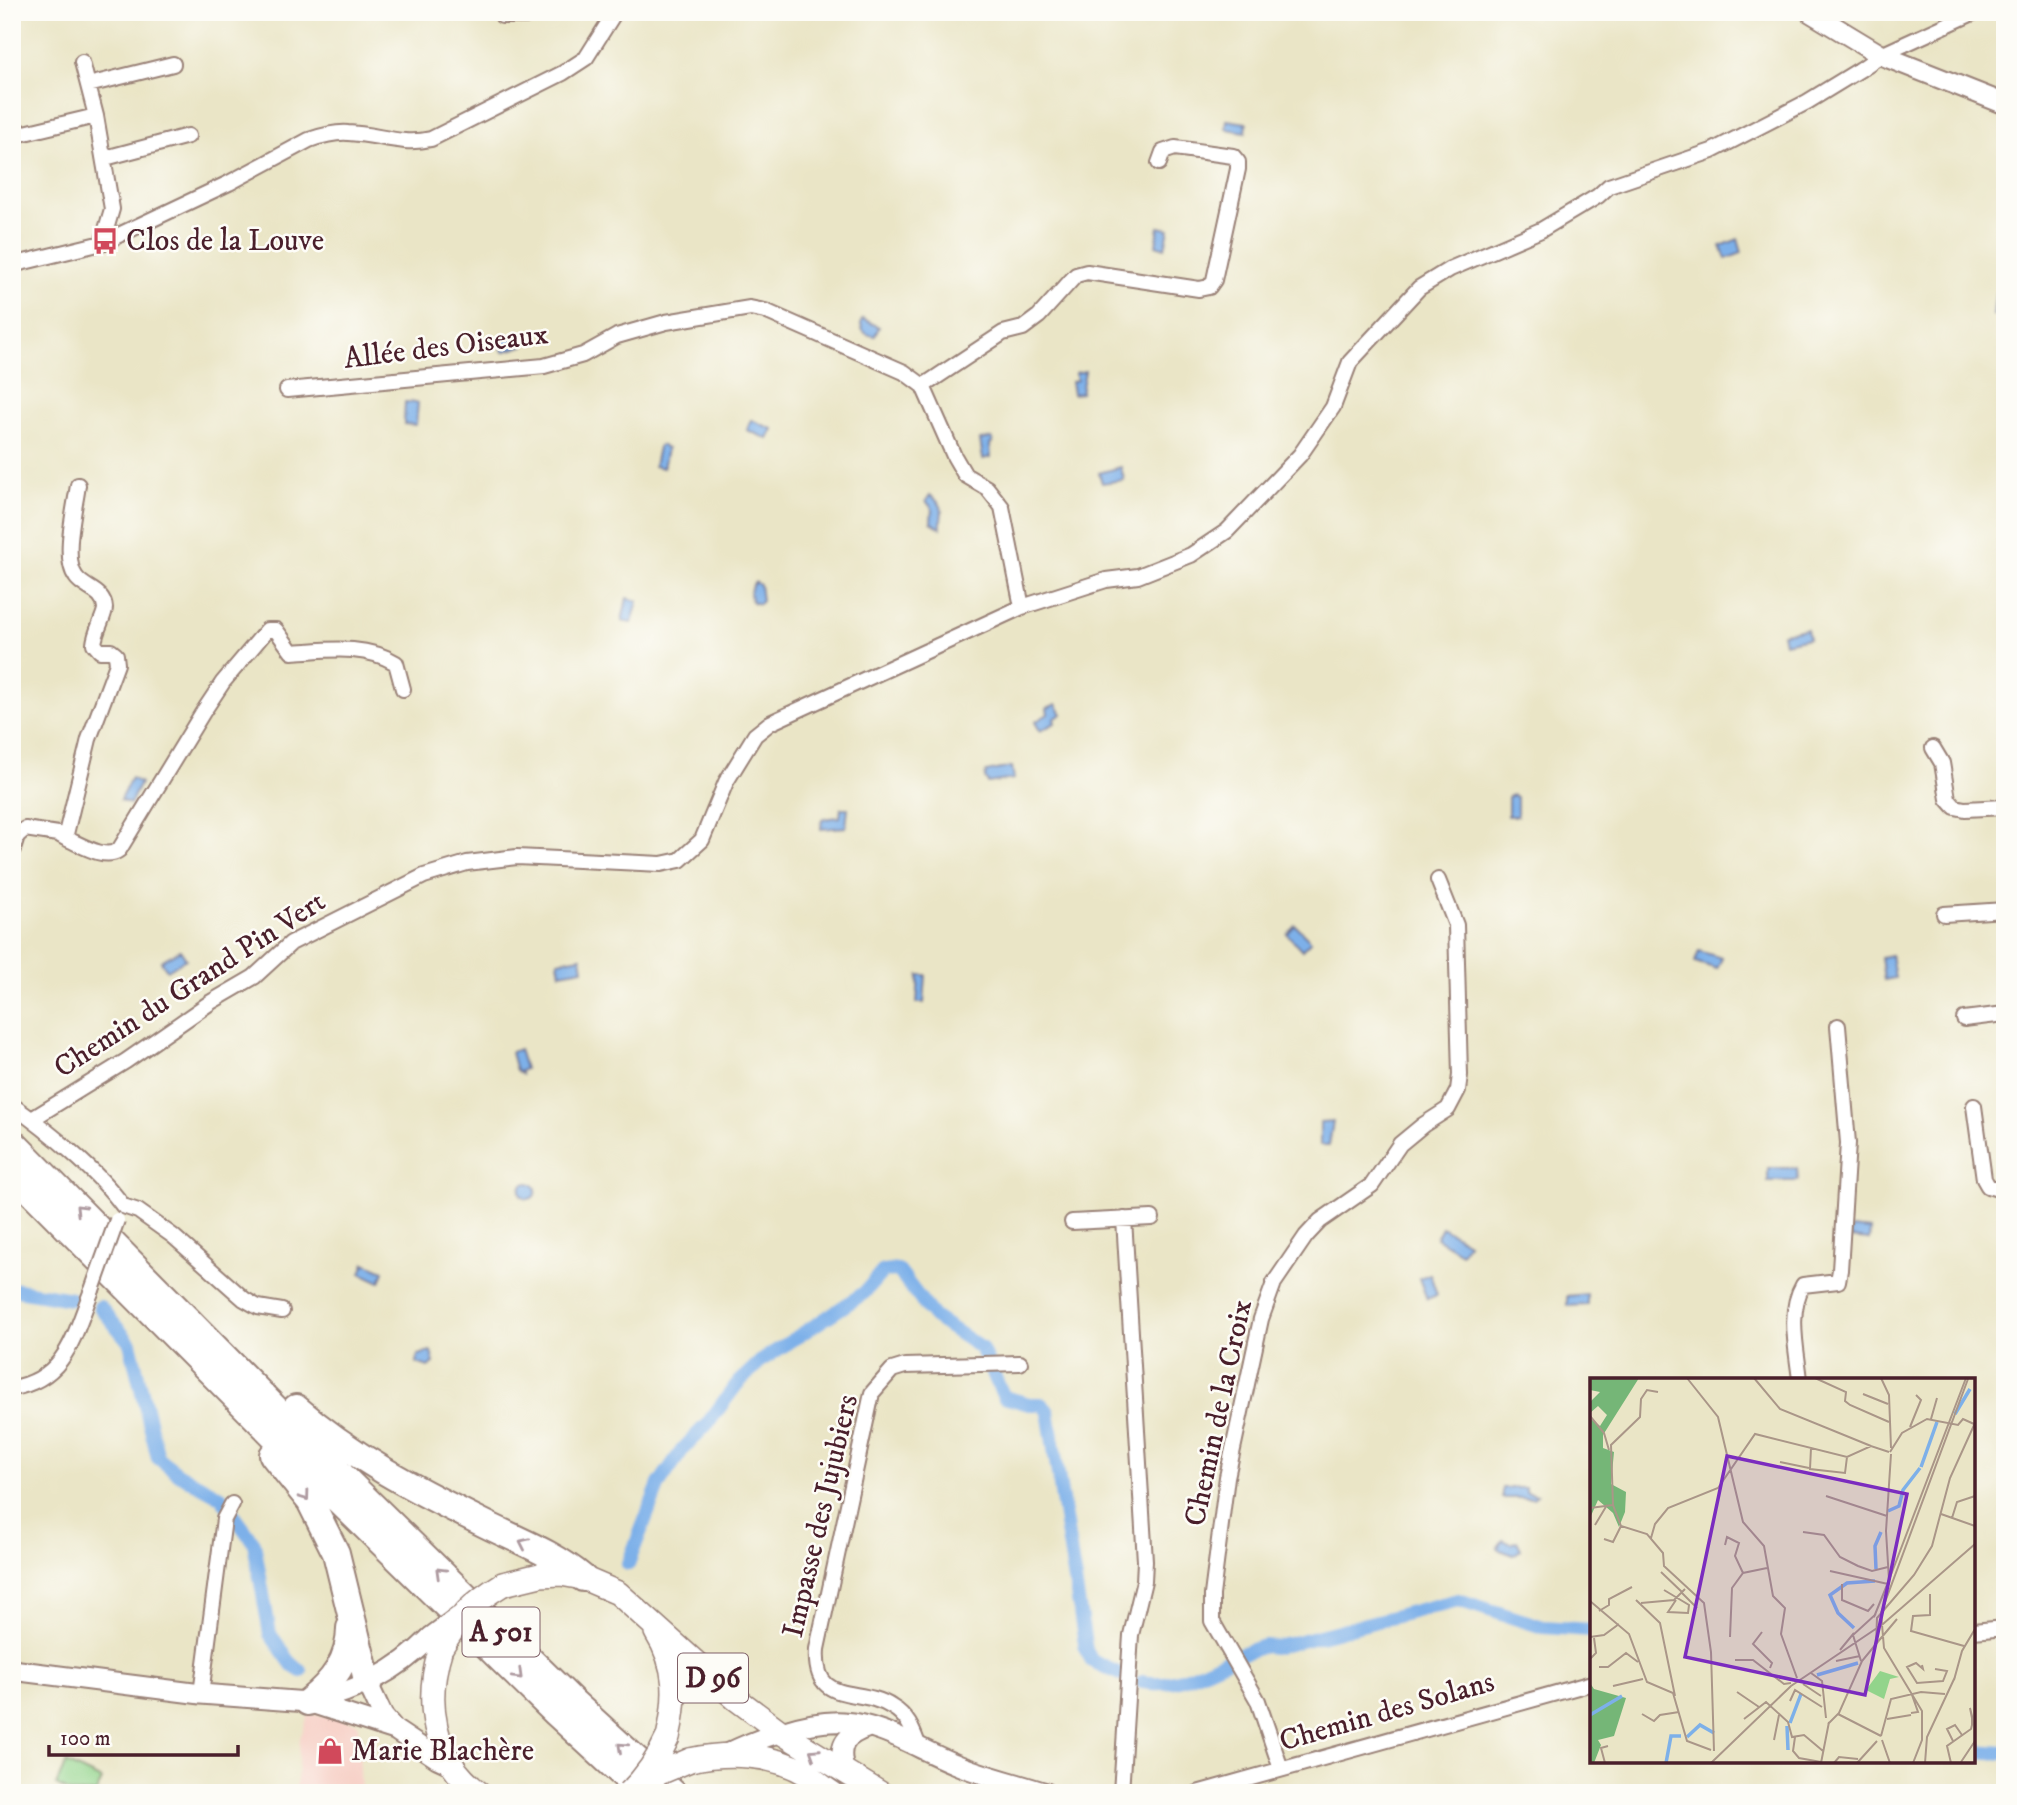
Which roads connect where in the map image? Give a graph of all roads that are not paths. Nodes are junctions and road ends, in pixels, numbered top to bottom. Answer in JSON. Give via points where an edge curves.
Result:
{"nodes":[{"id":1,"x":531,"y":12,"type":"edge"},
{"id":2,"x":615,"y":12,"type":"edge"},
{"id":3,"x":1810,"y":12,"type":"edge"},
{"id":4,"x":1975,"y":12,"type":"edge"},
{"id":5,"x":502,"y":16,"type":"dead end"},
{"id":6,"x":1881,"y":55,"type":"junction"},
{"id":7,"x":82,"y":62,"type":"dead end"},
{"id":8,"x":173,"y":64,"type":"dead end"},
{"id":9,"x":88,"y":85,"type":"junction"},
{"id":10,"x":2005,"y":104,"type":"edge"},
{"id":11,"x":96,"y":116,"type":"junction"},
{"id":12,"x":12,"y":136,"type":"edge"},
{"id":13,"x":188,"y":136,"type":"dead end"},
{"id":14,"x":105,"y":158,"type":"junction"},
{"id":15,"x":1159,"y":163,"type":"dead end"},
{"id":16,"x":102,"y":243,"type":"junction"},
{"id":17,"x":12,"y":265,"type":"edge"},
{"id":18,"x":923,"y":386,"type":"junction"},
{"id":19,"x":287,"y":390,"type":"dead end"},
{"id":20,"x":78,"y":485,"type":"dead end"},
{"id":21,"x":1022,"y":607,"type":"junction"},
{"id":22,"x":403,"y":689,"type":"dead end"},
{"id":23,"x":1933,"y":748,"type":"dead end"},
{"id":24,"x":2005,"y":807,"type":"edge"},
{"id":25,"x":65,"y":838,"type":"junction"},
{"id":26,"x":12,"y":852,"type":"edge"},
{"id":27,"x":1438,"y":880,"type":"dead end"},
{"id":28,"x":2005,"y":910,"type":"edge"},
{"id":29,"x":1944,"y":914,"type":"dead end"},
{"id":30,"x":2005,"y":1014,"type":"edge"},
{"id":31,"x":1964,"y":1019,"type":"dead end"},
{"id":32,"x":1838,"y":1026,"type":"dead end"},
{"id":33,"x":12,"y":1105,"type":"edge"},
{"id":34,"x":1973,"y":1106,"type":"dead end"},
{"id":35,"x":32,"y":1119,"type":"junction"},
{"id":36,"x":12,"y":1142,"type":"edge"},
{"id":37,"x":12,"y":1172,"type":"edge"},
{"id":38,"x":2005,"y":1191,"type":"edge"},
{"id":39,"x":123,"y":1206,"type":"junction"},
{"id":40,"x":1152,"y":1218,"type":"dead end"},
{"id":41,"x":1124,"y":1219,"type":"junction"},
{"id":42,"x":1072,"y":1222,"type":"dead end"},
{"id":43,"x":84,"y":1242,"type":"junction"},
{"id":44,"x":153,"y":1282,"type":"junction"},
{"id":45,"x":282,"y":1311,"type":"dead end"},
{"id":46,"x":1020,"y":1363,"type":"dead end"},
{"id":47,"x":1800,"y":1378,"type":"edge"},
{"id":48,"x":12,"y":1388,"type":"edge"},
{"id":49,"x":229,"y":1508,"type":"dead end"},
{"id":50,"x":583,"y":1578,"type":"junction"},
{"id":51,"x":350,"y":1608,"type":"junction"},
{"id":52,"x":648,"y":1619,"type":"junction"},
{"id":53,"x":2005,"y":1628,"type":"edge"},
{"id":54,"x":1975,"y":1631,"type":"edge"},
{"id":55,"x":436,"y":1643,"type":"junction"},
{"id":56,"x":12,"y":1670,"type":"edge"},
{"id":57,"x":368,"y":1684,"type":"junction"},
{"id":58,"x":1590,"y":1684,"type":"edge"},
{"id":59,"x":201,"y":1694,"type":"junction"},
{"id":60,"x":309,"y":1702,"type":"junction"},
{"id":61,"x":869,"y":1727,"type":"junction"},
{"id":62,"x":395,"y":1730,"type":"junction"},
{"id":63,"x":782,"y":1733,"type":"junction"},
{"id":64,"x":919,"y":1747,"type":"junction"},
{"id":65,"x":724,"y":1755,"type":"junction"},
{"id":66,"x":452,"y":1765,"type":"junction"},
{"id":67,"x":1281,"y":1769,"type":"junction"},
{"id":68,"x":1122,"y":1775,"type":"junction"},
{"id":69,"x":859,"y":1782,"type":"edge"},
{"id":70,"x":638,"y":1788,"type":"edge"},
{"id":71,"x":827,"y":1790,"type":"edge"},
{"id":72,"x":479,"y":1793,"type":"edge"},
{"id":73,"x":673,"y":1793,"type":"edge"},
{"id":74,"x":880,"y":1793,"type":"edge"},
{"id":75,"x":1046,"y":1793,"type":"edge"},
{"id":76,"x":1110,"y":1793,"type":"edge"},
{"id":77,"x":1121,"y":1793,"type":"edge"},
{"id":78,"x":1197,"y":1793,"type":"edge"}],
"edges":[{"from":1,"to":5,"type":"street"},
{"from":2,"to":16,"type":"street","via":[[586,58],[431,139],[414,143],[347,132],[321,136]]},
{"from":3,"to":6,"type":"main road"},
{"from":4,"to":6,"type":"street","name":"Chemin du Grand Pin Vert"},
{"from":6,"to":10,"type":"main road"},
{"from":6,"to":21,"type":"street","name":"Chemin du Grand Pin Vert","via":[[1807,102],[1712,151],[1609,186],[1541,230],[1450,269],[1419,288],[1350,362],[1332,407],[1300,455],[1227,531],[1191,555],[1138,576],[1106,580]]},
{"from":7,"to":9,"type":"street"},
{"from":8,"to":9,"type":"street"},
{"from":9,"to":11,"type":"street"},
{"from":11,"to":12,"type":"street"},
{"from":11,"to":14,"type":"street"},
{"from":13,"to":14,"type":"street"},
{"from":14,"to":16,"type":"street","via":[[112,209]]},
{"from":15,"to":18,"type":"street","via":[[1163,152],[1175,148],[1233,156],[1238,162],[1209,288],[1087,272],[1076,275],[1023,328],[1003,332]]},
{"from":16,"to":17,"type":"street"},
{"from":18,"to":19,"type":"street","name":"Allée des Oiseaux","via":[[904,372],[750,308],[666,322],[544,366]]},
{"from":18,"to":21,"type":"street","via":[[965,475],[987,488],[1002,507]]},
{"from":20,"to":25,"type":"street","via":[[69,559],[77,579],[103,599],[105,609],[94,645],[100,651],[111,651],[117,664],[89,739]]},
{"from":21,"to":35,"type":"street","name":"Chemin du Grand Pin Vert","via":[[770,723],[755,735],[726,782],[702,840],[680,860],[661,864],[517,857],[467,863],[424,876],[291,943],[254,977]]},
{"from":22,"to":25,"type":"street","via":[[396,663],[383,655],[346,649],[292,652],[276,631],[267,630],[223,682],[119,850],[105,855]]},
{"from":23,"to":24,"type":"street","via":[[1942,763],[1948,799],[1955,807]]},
{"from":25,"to":26,"type":"street","via":[[25,829],[17,836]]},
{"from":27,"to":67,"type":"street","name":"Chemin de la Croix","via":[[1456,925],[1458,1090],[1448,1109],[1400,1144],[1372,1185],[1320,1221],[1274,1283],[1261,1319],[1227,1477],[1212,1621],[1258,1701]]},
{"from":28,"to":29,"type":"street"},
{"from":30,"to":31,"type":"street"},
{"from":32,"to":47,"type":"street","via":[[1848,1143],[1840,1270],[1838,1281],[1803,1285],[1798,1294],[1794,1321]]},
{"from":33,"to":35,"type":"street"},
{"from":34,"to":38,"type":"street","via":[[1984,1179],[1988,1186]]},
{"from":35,"to":39,"type":"street","via":[[112,1189]]},
{"from":44,"to":36,"type":"highway","number":"A 501","one_way":true},
{"from":37,"to":43,"type":"highway","number":"A 501"},
{"from":39,"to":45,"type":"street","via":[[173,1236],[244,1299]]},
{"from":39,"to":48,"type":"street","bridge":true,"via":[[63,1360],[52,1372]]},
{"from":40,"to":41,"type":"street"},
{"from":41,"to":42,"type":"street"},
{"from":41,"to":68,"type":"street","via":[[1145,1561],[1130,1635]]},
{"from":43,"to":51,"type":"highway","one_way":true,"via":[[310,1501],[336,1553]]},
{"from":43,"to":70,"type":"highway","number":"A 501","one_way":true,"via":[[339,1500]]},
{"from":50,"to":44,"type":"highway","one_way":true,"via":[[555,1557],[426,1495],[344,1448]]},
{"from":73,"to":44,"type":"highway","number":"A 501","one_way":true,"via":[[393,1526]]},
{"from":46,"to":64,"type":"street","name":"Impasse des Jujubiers","via":[[905,1366],[892,1370],[872,1393],[816,1663],[822,1682],[831,1690],[891,1705],[910,1724]]},
{"from":49,"to":59,"type":"street"},
{"from":50,"to":52,"type":"main road","via":[[618,1593]]},
{"from":50,"to":55,"type":"main road","bridge":true,"via":[[540,1574],[503,1584],[479,1599]]},
{"from":51,"to":57,"type":"highway"},
{"from":51,"to":60,"type":"highway","via":[[345,1662]]},
{"from":52,"to":63,"type":"main road","number":"D 96","via":[[735,1698]]},
{"from":52,"to":70,"type":"main road","bridge":true,"via":[[664,1645],[673,1675],[675,1706],[668,1737]]},
{"from":53,"to":54,"type":"street"},
{"from":55,"to":57,"type":"main road"},
{"from":55,"to":66,"type":"main road","via":[[431,1704],[438,1736]]},
{"from":56,"to":59,"type":"main road"},
{"from":57,"to":60,"type":"main road"},
{"from":57,"to":62,"type":"main road"},
{"from":58,"to":67,"type":"street","name":"Chemin des Solans"},
{"from":59,"to":60,"type":"main road"},
{"from":60,"to":62,"type":"main road"},
{"from":61,"to":63,"type":"main road","via":[[844,1722]]},
{"from":61,"to":64,"type":"main road"},
{"from":61,"to":69,"type":"main road","via":[[853,1733],[844,1743],[841,1761]]},
{"from":62,"to":66,"type":"main road"},
{"from":63,"to":65,"type":"main road"},
{"from":69,"to":63,"type":"main road","number":"D 96","one_way":true},
{"from":64,"to":75,"type":"main road","via":[[955,1764]]},
{"from":65,"to":70,"type":"main road","bridge":true,"via":[[690,1760]]},
{"from":65,"to":71,"type":"main road","via":[[772,1761],[803,1772]]},
{"from":66,"to":72,"type":"main road"},
{"from":67,"to":78,"type":"street","name":"Chemin des Solans"},
{"from":68,"to":76,"type":"street"},
{"from":68,"to":77,"type":"street"},
{"from":69,"to":74,"type":"main road","number":"D 96"}]}
